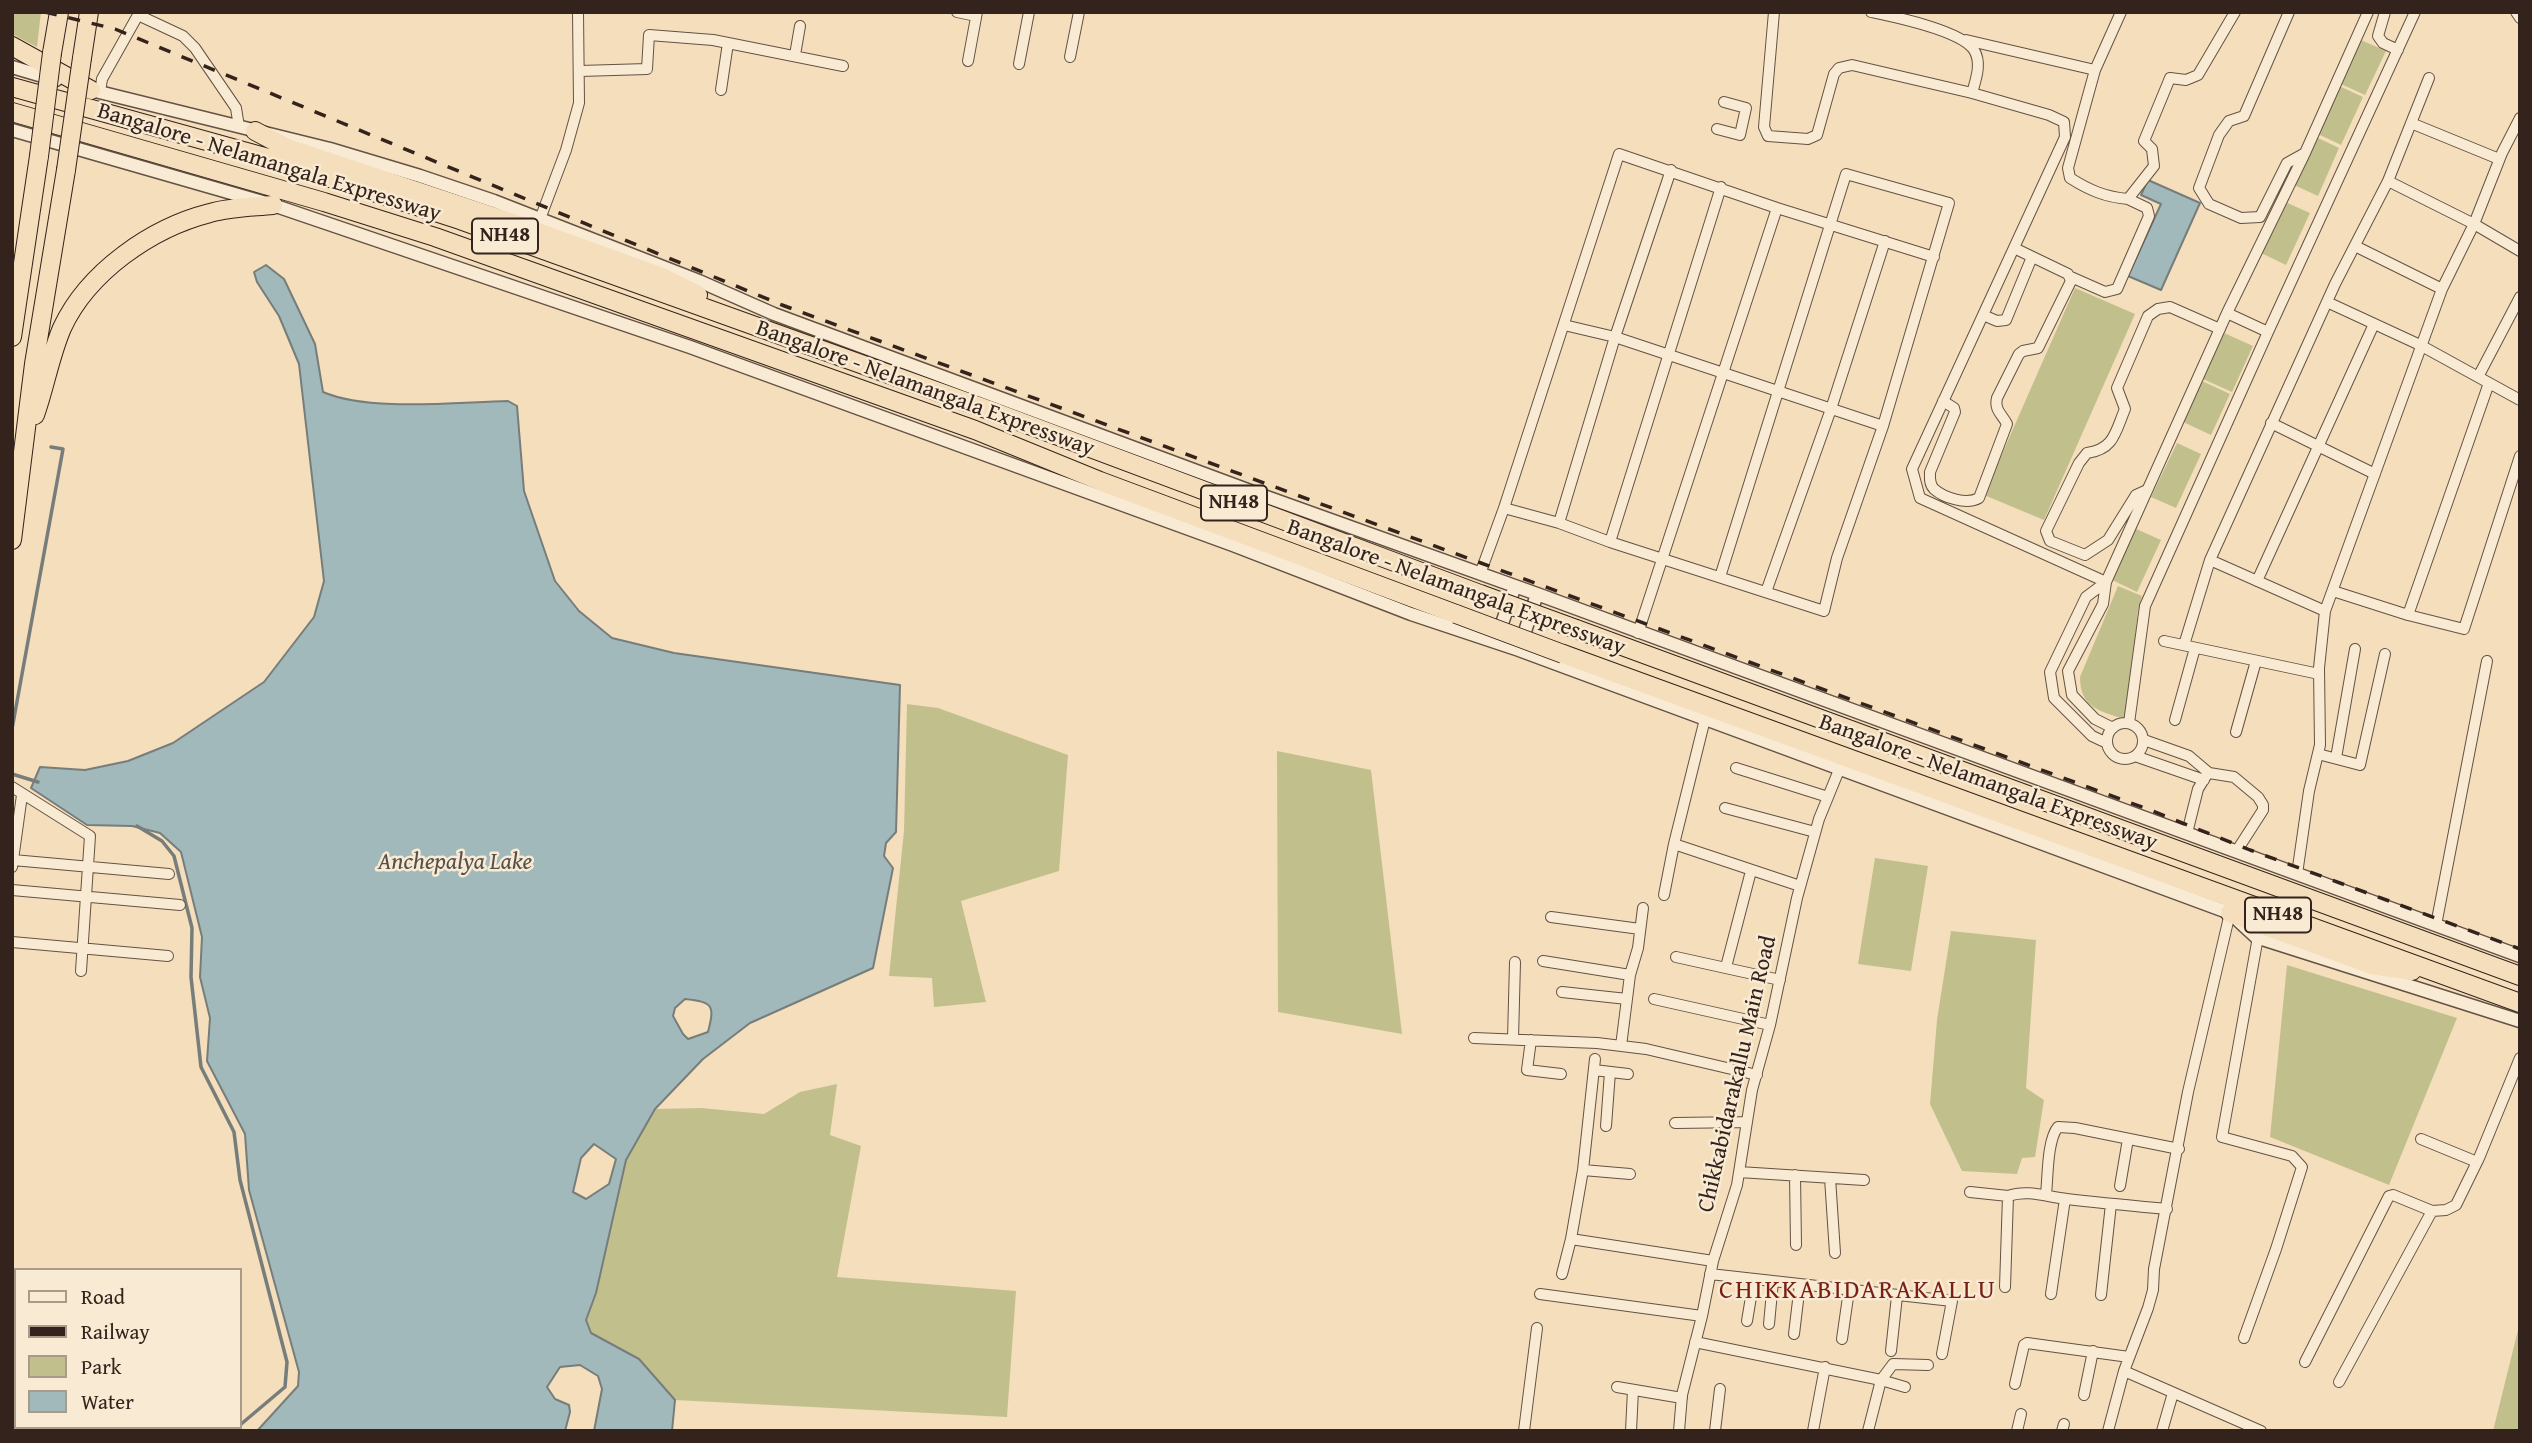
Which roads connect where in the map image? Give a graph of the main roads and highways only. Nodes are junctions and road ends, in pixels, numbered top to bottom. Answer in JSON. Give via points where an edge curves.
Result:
{"nodes":[{"id":1,"x":59,"y":12,"type":"edge"},
{"id":2,"x":89,"y":12,"type":"edge"},
{"id":3,"x":12,"y":46,"type":"edge"},
{"id":4,"x":12,"y":87,"type":"edge"},
{"id":5,"x":96,"y":91,"type":"road end"},
{"id":6,"x":12,"y":112,"type":"edge"},
{"id":7,"x":247,"y":129,"type":"road end"},
{"id":8,"x":273,"y":205,"type":"road end"},
{"id":9,"x":761,"y":327,"type":"junction"},
{"id":10,"x":12,"y":337,"type":"edge"},
{"id":11,"x":26,"y":438,"type":"junction"},
{"id":12,"x":12,"y":540,"type":"edge"},
{"id":13,"x":2230,"y":913,"type":"road end"},
{"id":14,"x":2444,"y":975,"type":"junction"},
{"id":15,"x":2520,"y":976,"type":"edge"},
{"id":16,"x":2520,"y":1003,"type":"edge"}],
"edges":[{"from":1,"to":10,"type":"highway","bridge":true},
{"from":2,"to":11,"type":"highway","bridge":true},
{"from":3,"to":5,"type":"highway"},
{"from":4,"to":9,"type":"highway","name":"Bangalore - Nelamangala Expressway","number":"NH48","via":[[268,158],[460,220]]},
{"from":6,"to":14,"type":"highway","name":"Bangalore - Nelamangala Expressway","number":"NH48","bridge":true,"via":[[435,237],[975,430],[1468,619]]},
{"from":7,"to":9,"type":"highway","via":[[287,148],[662,276]]},
{"from":8,"to":11,"type":"highway","via":[[187,220],[135,247],[97,278],[63,326]]},
{"from":9,"to":15,"type":"highway","name":"Bangalore - Nelamangala Expressway","number":"NH48","bridge":true},
{"from":11,"to":12,"type":"highway"},
{"from":13,"to":14,"type":"highway","via":[[2372,965]]},
{"from":14,"to":16,"type":"highway","name":"Bangalore - Nelamangala Expressway","number":"NH48"}]}
